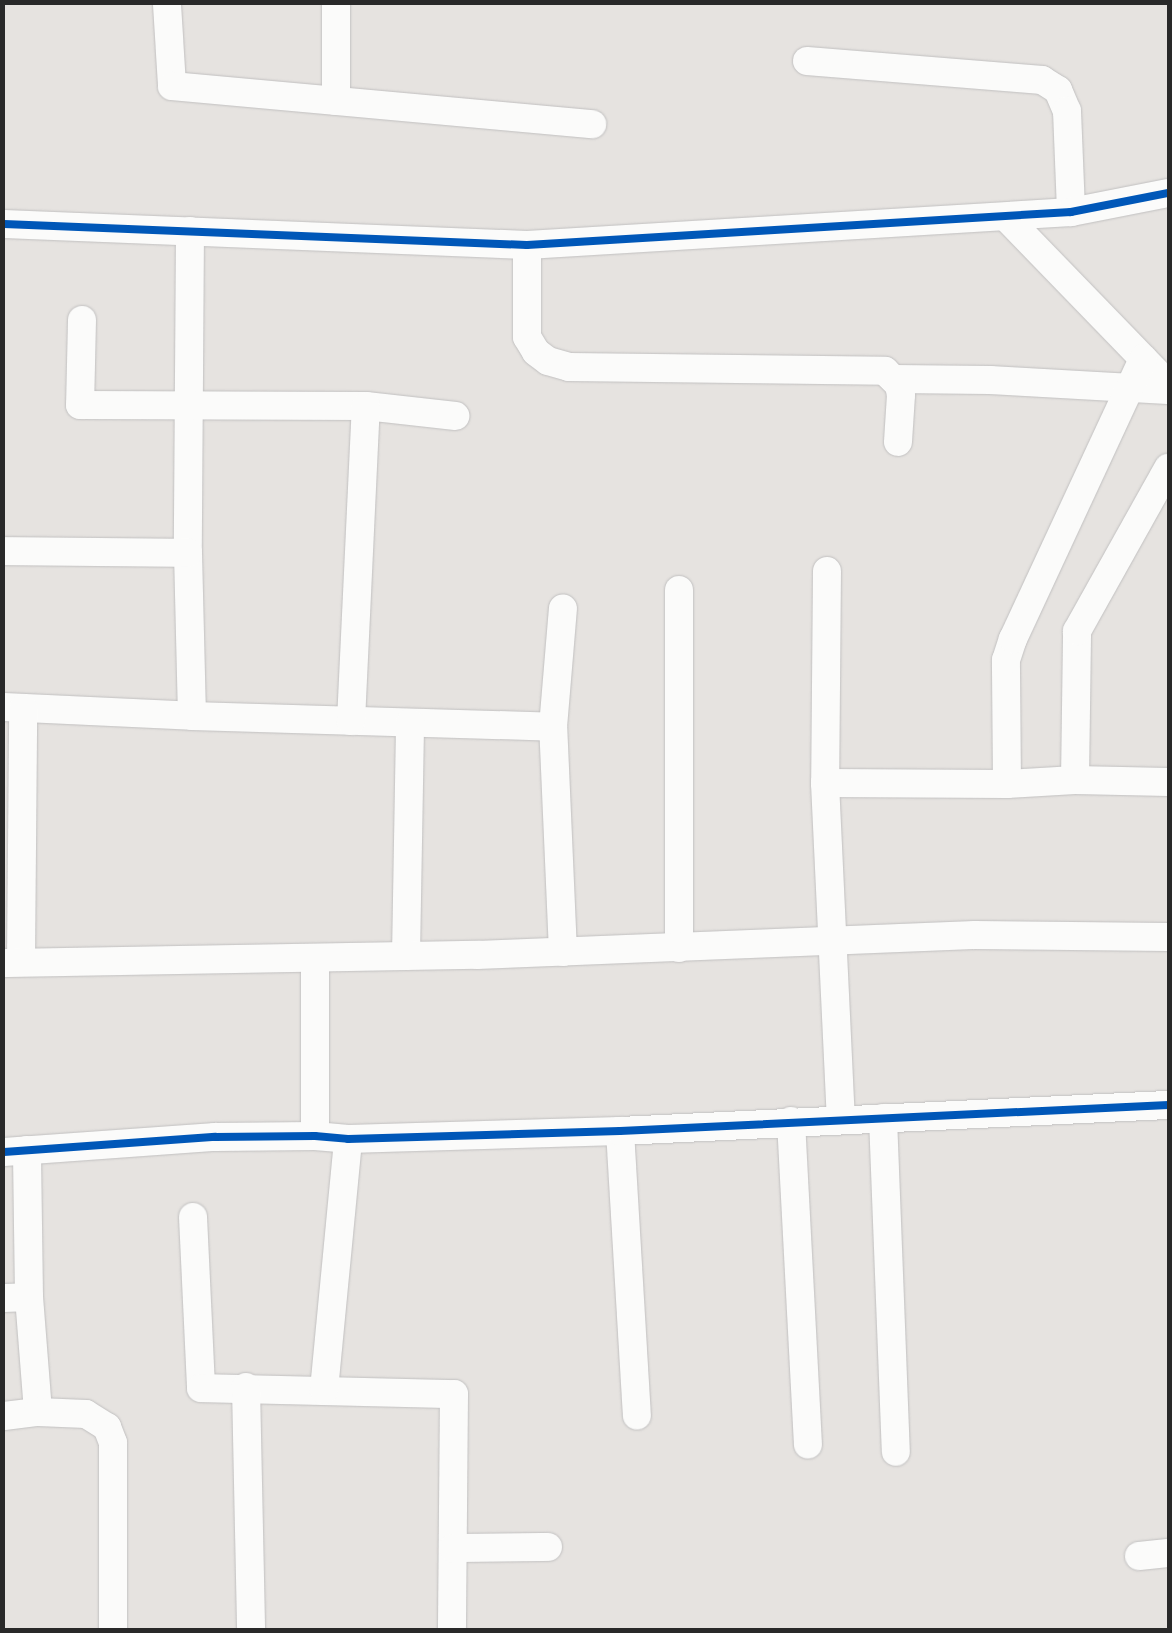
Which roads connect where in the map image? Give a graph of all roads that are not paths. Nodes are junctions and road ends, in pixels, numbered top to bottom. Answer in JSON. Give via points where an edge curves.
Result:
{"nodes":[{"id":1,"x":168,"y":4,"type":"edge"},
{"id":2,"x":336,"y":4,"type":"edge"},
{"id":3,"x":807,"y":61,"type":"dead end"},
{"id":4,"x":336,"y":101,"type":"junction"},
{"id":5,"x":592,"y":124,"type":"dead end"},
{"id":6,"x":1168,"y":193,"type":"edge"},
{"id":7,"x":1071,"y":212,"type":"junction"},
{"id":8,"x":1006,"y":217,"type":"junction"},
{"id":9,"x":4,"y":224,"type":"edge"},
{"id":10,"x":190,"y":231,"type":"junction"},
{"id":11,"x":527,"y":245,"type":"junction"},
{"id":12,"x":82,"y":320,"type":"dead end"},
{"id":13,"x":1143,"y":359,"type":"junction"},
{"id":14,"x":894,"y":379,"type":"junction"},
{"id":15,"x":1168,"y":385,"type":"edge"},
{"id":16,"x":1128,"y":389,"type":"junction"},
{"id":17,"x":1168,"y":390,"type":"edge"},
{"id":18,"x":189,"y":404,"type":"junction"},
{"id":19,"x":366,"y":406,"type":"junction"},
{"id":20,"x":455,"y":416,"type":"dead end"},
{"id":21,"x":898,"y":442,"type":"dead end"},
{"id":22,"x":1168,"y":468,"type":"edge"},
{"id":23,"x":4,"y":551,"type":"edge"},
{"id":24,"x":188,"y":553,"type":"junction"},
{"id":25,"x":827,"y":571,"type":"dead end"},
{"id":26,"x":679,"y":590,"type":"dead end"},
{"id":27,"x":563,"y":608,"type":"dead end"},
{"id":28,"x":13,"y":707,"type":"edge"},
{"id":29,"x":192,"y":716,"type":"junction"},
{"id":30,"x":351,"y":721,"type":"junction"},
{"id":31,"x":410,"y":722,"type":"junction"},
{"id":32,"x":553,"y":727,"type":"junction"},
{"id":33,"x":1075,"y":780,"type":"junction"},
{"id":34,"x":1168,"y":782,"type":"edge"},
{"id":35,"x":825,"y":783,"type":"junction"},
{"id":36,"x":1007,"y":784,"type":"junction"},
{"id":37,"x":1168,"y":937,"type":"edge"},
{"id":38,"x":834,"y":942,"type":"junction"},
{"id":39,"x":679,"y":948,"type":"junction"},
{"id":40,"x":563,"y":952,"type":"junction"},
{"id":41,"x":406,"y":956,"type":"junction"},
{"id":42,"x":315,"y":958,"type":"junction"},
{"id":43,"x":12,"y":962,"type":"edge"},
{"id":44,"x":1168,"y":1104,"type":"edge"},
{"id":45,"x":882,"y":1118,"type":"junction"},
{"id":46,"x":841,"y":1119,"type":"junction"},
{"id":47,"x":792,"y":1121,"type":"junction"},
{"id":48,"x":620,"y":1131,"type":"junction"},
{"id":49,"x":315,"y":1136,"type":"junction"},
{"id":50,"x":348,"y":1139,"type":"junction"},
{"id":51,"x":15,"y":1151,"type":"edge"},
{"id":52,"x":193,"y":1217,"type":"dead end"},
{"id":53,"x":16,"y":1298,"type":"edge"},
{"id":54,"x":246,"y":1387,"type":"junction"},
{"id":55,"x":324,"y":1390,"type":"junction"},
{"id":56,"x":38,"y":1412,"type":"junction"},
{"id":57,"x":4,"y":1416,"type":"edge"},
{"id":58,"x":637,"y":1416,"type":"dead end"},
{"id":59,"x":808,"y":1445,"type":"dead end"},
{"id":60,"x":896,"y":1452,"type":"dead end"},
{"id":61,"x":548,"y":1547,"type":"dead end"},
{"id":62,"x":453,"y":1548,"type":"junction"},
{"id":63,"x":1168,"y":1553,"type":"edge"},
{"id":64,"x":1139,"y":1556,"type":"dead end"},
{"id":65,"x":113,"y":1629,"type":"edge"},
{"id":66,"x":251,"y":1629,"type":"edge"},
{"id":67,"x":452,"y":1629,"type":"edge"}],
"edges":[{"from":1,"to":4,"type":"street","via":[[172,86]]},
{"from":2,"to":4,"type":"street"},
{"from":3,"to":7,"type":"street","via":[[1042,80],[1058,90],[1067,111]]},
{"from":4,"to":5,"type":"street"},
{"from":6,"to":7,"type":"street"},
{"from":7,"to":8,"type":"street"},
{"from":8,"to":11,"type":"street"},
{"from":8,"to":13,"type":"street"},
{"from":9,"to":10,"type":"street"},
{"from":10,"to":11,"type":"street"},
{"from":10,"to":18,"type":"street"},
{"from":11,"to":14,"type":"street","via":[[528,337],[536,352],[548,361],[569,367],[885,371]]},
{"from":12,"to":18,"type":"street","via":[[80,405]]},
{"from":13,"to":15,"type":"street"},
{"from":13,"to":16,"type":"street"},
{"from":14,"to":16,"type":"street","via":[[990,380]]},
{"from":14,"to":21,"type":"street","via":[[901,395]]},
{"from":16,"to":17,"type":"street"},
{"from":16,"to":36,"type":"street","via":[[1006,660]]},
{"from":18,"to":19,"type":"street"},
{"from":18,"to":24,"type":"street"},
{"from":19,"to":20,"type":"street"},
{"from":19,"to":30,"type":"street"},
{"from":22,"to":33,"type":"street","via":[[1077,631]]},
{"from":23,"to":24,"type":"street"},
{"from":24,"to":29,"type":"street"},
{"from":25,"to":35,"type":"street"},
{"from":26,"to":39,"type":"street"},
{"from":27,"to":32,"type":"street"},
{"from":28,"to":29,"type":"street"},
{"from":28,"to":43,"type":"street"},
{"from":29,"to":30,"type":"street"},
{"from":30,"to":31,"type":"street"},
{"from":31,"to":32,"type":"street"},
{"from":31,"to":41,"type":"street"},
{"from":32,"to":40,"type":"street"},
{"from":33,"to":34,"type":"street"},
{"from":33,"to":36,"type":"street"},
{"from":35,"to":36,"type":"street"},
{"from":35,"to":38,"type":"street"},
{"from":37,"to":38,"type":"street","via":[[975,935]]},
{"from":38,"to":39,"type":"street"},
{"from":38,"to":46,"type":"street"},
{"from":39,"to":40,"type":"street"},
{"from":40,"to":41,"type":"street"},
{"from":41,"to":42,"type":"street"},
{"from":42,"to":43,"type":"street"},
{"from":42,"to":49,"type":"street"},
{"from":44,"to":45,"type":"street"},
{"from":45,"to":46,"type":"street"},
{"from":45,"to":60,"type":"street"},
{"from":46,"to":47,"type":"street"},
{"from":47,"to":48,"type":"street"},
{"from":47,"to":59,"type":"street"},
{"from":48,"to":50,"type":"street"},
{"from":48,"to":58,"type":"street"},
{"from":49,"to":50,"type":"street"},
{"from":49,"to":51,"type":"street","via":[[215,1137]]},
{"from":50,"to":55,"type":"street"},
{"from":51,"to":53,"type":"street"},
{"from":52,"to":54,"type":"street","via":[[200,1388]]},
{"from":53,"to":56,"type":"street"},
{"from":54,"to":55,"type":"street"},
{"from":54,"to":66,"type":"street"},
{"from":55,"to":62,"type":"street","via":[[454,1394]]},
{"from":56,"to":57,"type":"street"},
{"from":56,"to":65,"type":"street","via":[[86,1414],[107,1427],[112,1444]]},
{"from":61,"to":62,"type":"street"},
{"from":62,"to":67,"type":"street"},
{"from":63,"to":64,"type":"street"}]}
